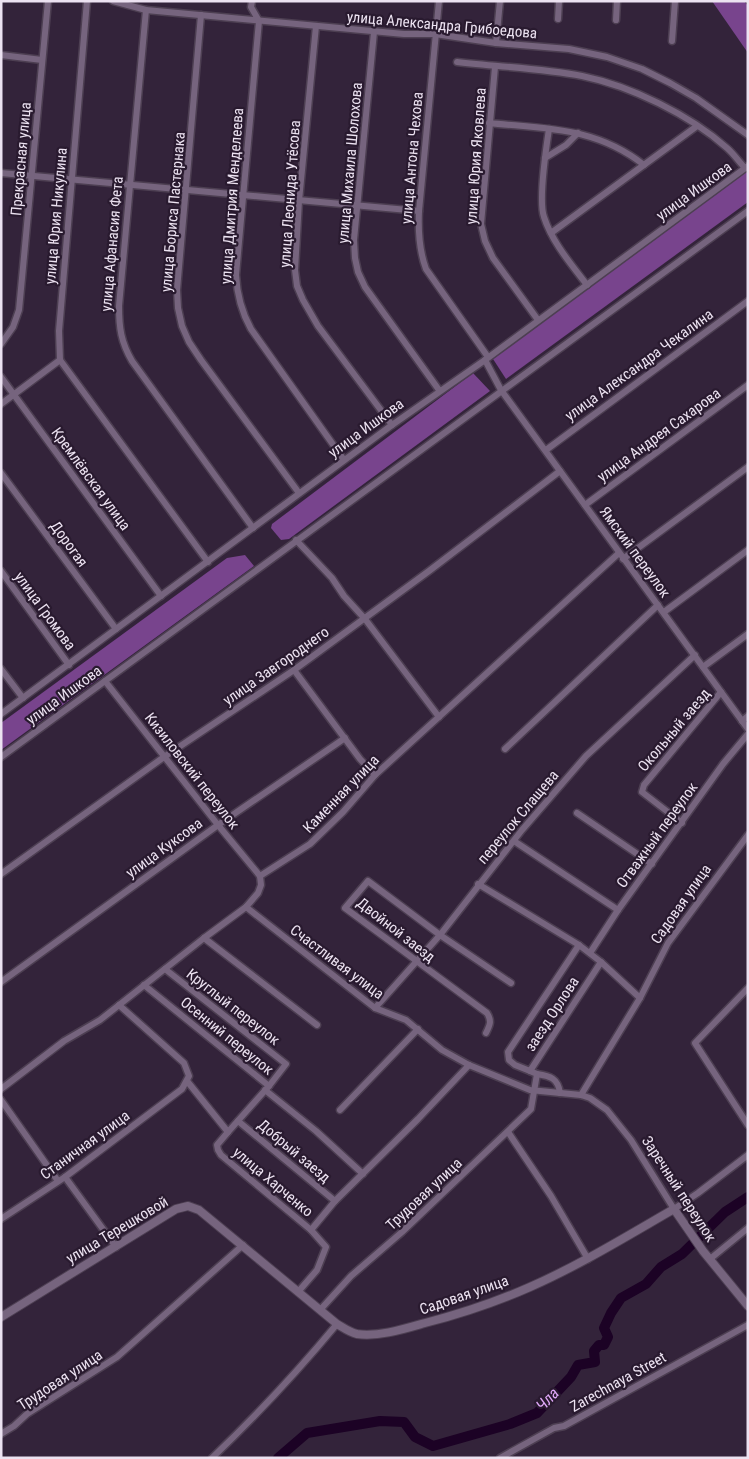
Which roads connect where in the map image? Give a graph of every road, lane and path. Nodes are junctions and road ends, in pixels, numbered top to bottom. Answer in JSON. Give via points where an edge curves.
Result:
{"nodes":[{"id":1,"x":48,"y":1,"type":"edge"},
{"id":2,"x":87,"y":1,"type":"edge"},
{"id":3,"x":114,"y":1,"type":"edge"},
{"id":4,"x":252,"y":1,"type":"edge"},
{"id":5,"x":439,"y":1,"type":"edge"},
{"id":6,"x":500,"y":1,"type":"edge"},
{"id":7,"x":559,"y":1,"type":"edge"},
{"id":8,"x":618,"y":1,"type":"edge"},
{"id":9,"x":674,"y":1,"type":"edge"},
{"id":10,"x":146,"y":10,"type":"junction"},
{"id":11,"x":201,"y":15,"type":"junction"},
{"id":12,"x":558,"y":19,"type":"dead end"},
{"id":13,"x":616,"y":20,"type":"dead end"},
{"id":14,"x":258,"y":21,"type":"junction"},
{"id":15,"x":316,"y":26,"type":"junction"},
{"id":16,"x":374,"y":32,"type":"junction"},
{"id":17,"x":435,"y":34,"type":"junction"},
{"id":18,"x":672,"y":41,"type":"dead end"},
{"id":19,"x":496,"y":43,"type":"junction"},
{"id":20,"x":1,"y":55,"type":"edge"},
{"id":21,"x":42,"y":60,"type":"junction"},
{"id":22,"x":457,"y":62,"type":"dead end"},
{"id":23,"x":494,"y":67,"type":"junction"},
{"id":24,"x":490,"y":124,"type":"junction"},
{"id":25,"x":698,"y":126,"type":"junction"},
{"id":26,"x":549,"y":129,"type":"junction"},
{"id":27,"x":578,"y":133,"type":"junction"},
{"id":28,"x":748,"y":135,"type":"edge"},
{"id":29,"x":545,"y":158,"type":"junction"},
{"id":30,"x":644,"y":165,"type":"junction"},
{"id":31,"x":746,"y":167,"type":"edge"},
{"id":32,"x":1,"y":173,"type":"edge"},
{"id":33,"x":33,"y":176,"type":"junction"},
{"id":34,"x":72,"y":179,"type":"junction"},
{"id":35,"x":130,"y":184,"type":"junction"},
{"id":36,"x":187,"y":190,"type":"junction"},
{"id":37,"x":243,"y":194,"type":"junction"},
{"id":38,"x":300,"y":201,"type":"junction"},
{"id":39,"x":356,"y":206,"type":"junction"},
{"id":40,"x":748,"y":211,"type":"edge"},
{"id":41,"x":419,"y":212,"type":"junction"},
{"id":42,"x":551,"y":233,"type":"junction"},
{"id":43,"x":587,"y":285,"type":"junction"},
{"id":44,"x":748,"y":301,"type":"edge"},
{"id":45,"x":538,"y":320,"type":"junction"},
{"id":46,"x":1,"y":344,"type":"edge"},
{"id":47,"x":486,"y":359,"type":"junction"},
{"id":48,"x":60,"y":360,"type":"junction"},
{"id":49,"x":1,"y":377,"type":"edge"},
{"id":50,"x":748,"y":385,"type":"edge"},
{"id":51,"x":439,"y":390,"type":"junction"},
{"id":52,"x":501,"y":390,"type":"junction"},
{"id":53,"x":14,"y":394,"type":"junction"},
{"id":54,"x":1,"y":404,"type":"edge"},
{"id":55,"x":392,"y":424,"type":"junction"},
{"id":56,"x":546,"y":450,"type":"junction"},
{"id":57,"x":344,"y":460,"type":"junction"},
{"id":58,"x":748,"y":467,"type":"edge"},
{"id":59,"x":560,"y":471,"type":"junction"},
{"id":60,"x":1,"y":473,"type":"edge"},
{"id":61,"x":299,"y":493,"type":"junction"},
{"id":62,"x":585,"y":505,"type":"junction"},
{"id":63,"x":253,"y":528,"type":"junction"},
{"id":64,"x":296,"y":540,"type":"junction"},
{"id":65,"x":748,"y":550,"type":"edge"},
{"id":66,"x":621,"y":556,"type":"junction"},
{"id":67,"x":208,"y":562,"type":"junction"},
{"id":68,"x":1,"y":571,"type":"edge"},
{"id":69,"x":161,"y":596,"type":"junction"},
{"id":70,"x":658,"y":605,"type":"junction"},
{"id":71,"x":664,"y":612,"type":"junction"},
{"id":72,"x":365,"y":619,"type":"junction"},
{"id":73,"x":116,"y":629,"type":"junction"},
{"id":74,"x":748,"y":634,"type":"edge"},
{"id":75,"x":695,"y":655,"type":"junction"},
{"id":76,"x":70,"y":665,"type":"junction"},
{"id":77,"x":703,"y":667,"type":"junction"},
{"id":78,"x":1,"y":668,"type":"edge"},
{"id":79,"x":294,"y":670,"type":"junction"},
{"id":80,"x":104,"y":681,"type":"junction"},
{"id":81,"x":721,"y":692,"type":"junction"},
{"id":82,"x":23,"y":698,"type":"junction"},
{"id":83,"x":1,"y":714,"type":"edge"},
{"id":84,"x":748,"y":716,"type":"edge"},
{"id":85,"x":439,"y":717,"type":"junction"},
{"id":86,"x":742,"y":721,"type":"junction"},
{"id":87,"x":748,"y":729,"type":"edge"},
{"id":88,"x":748,"y":734,"type":"edge"},
{"id":89,"x":345,"y":738,"type":"junction"},
{"id":90,"x":505,"y":749,"type":"dead end"},
{"id":91,"x":1,"y":757,"type":"edge"},
{"id":92,"x":164,"y":757,"type":"junction"},
{"id":93,"x":375,"y":775,"type":"junction"},
{"id":94,"x":577,"y":813,"type":"dead end"},
{"id":95,"x":682,"y":823,"type":"junction"},
{"id":96,"x":218,"y":825,"type":"junction"},
{"id":97,"x":748,"y":835,"type":"edge"},
{"id":98,"x":514,"y":841,"type":"junction"},
{"id":99,"x":652,"y":864,"type":"junction"},
{"id":100,"x":1,"y":874,"type":"edge"},
{"id":101,"x":260,"y":876,"type":"junction"},
{"id":102,"x":478,"y":884,"type":"junction"},
{"id":103,"x":246,"y":908,"type":"junction"},
{"id":104,"x":618,"y":910,"type":"junction"},
{"id":105,"x":440,"y":935,"type":"junction"},
{"id":106,"x":204,"y":938,"type":"junction"},
{"id":107,"x":579,"y":945,"type":"junction"},
{"id":108,"x":590,"y":953,"type":"junction"},
{"id":109,"x":416,"y":962,"type":"junction"},
{"id":110,"x":601,"y":962,"type":"junction"},
{"id":111,"x":165,"y":969,"type":"junction"},
{"id":112,"x":1,"y":982,"type":"edge"},
{"id":113,"x":511,"y":983,"type":"dead end"},
{"id":114,"x":144,"y":985,"type":"junction"},
{"id":115,"x":748,"y":988,"type":"edge"},
{"id":116,"x":640,"y":998,"type":"junction"},
{"id":117,"x":119,"y":1005,"type":"junction"},
{"id":118,"x":375,"y":1008,"type":"junction"},
{"id":119,"x":317,"y":1025,"type":"dead end"},
{"id":120,"x":418,"y":1030,"type":"junction"},
{"id":121,"x":486,"y":1033,"type":"dead end"},
{"id":122,"x":469,"y":1065,"type":"junction"},
{"id":123,"x":534,"y":1072,"type":"junction"},
{"id":124,"x":187,"y":1081,"type":"junction"},
{"id":125,"x":267,"y":1088,"type":"junction"},
{"id":126,"x":1,"y":1089,"type":"edge"},
{"id":127,"x":535,"y":1091,"type":"junction"},
{"id":128,"x":560,"y":1093,"type":"junction"},
{"id":129,"x":581,"y":1095,"type":"junction"},
{"id":130,"x":1,"y":1100,"type":"edge"},
{"id":131,"x":340,"y":1110,"type":"dead end"},
{"id":132,"x":238,"y":1121,"type":"junction"},
{"id":133,"x":748,"y":1126,"type":"edge"},
{"id":134,"x":228,"y":1132,"type":"junction"},
{"id":135,"x":508,"y":1132,"type":"junction"},
{"id":136,"x":748,"y":1156,"type":"edge"},
{"id":137,"x":363,"y":1174,"type":"junction"},
{"id":138,"x":66,"y":1177,"type":"junction"},
{"id":139,"x":58,"y":1181,"type":"junction"},
{"id":140,"x":335,"y":1201,"type":"junction"},
{"id":141,"x":674,"y":1209,"type":"junction"},
{"id":142,"x":1,"y":1219,"type":"edge"},
{"id":143,"x":748,"y":1228,"type":"edge"},
{"id":144,"x":311,"y":1230,"type":"junction"},
{"id":145,"x":243,"y":1245,"type":"junction"},
{"id":146,"x":116,"y":1247,"type":"junction"},
{"id":147,"x":588,"y":1259,"type":"junction"},
{"id":148,"x":710,"y":1259,"type":"junction"},
{"id":149,"x":298,"y":1292,"type":"junction"},
{"id":150,"x":748,"y":1306,"type":"edge"},
{"id":151,"x":320,"y":1310,"type":"junction"},
{"id":152,"x":1,"y":1317,"type":"edge"},
{"id":153,"x":337,"y":1324,"type":"junction"},
{"id":154,"x":748,"y":1325,"type":"edge"},
{"id":155,"x":1,"y":1434,"type":"edge"},
{"id":156,"x":212,"y":1458,"type":"edge"},
{"id":157,"x":500,"y":1458,"type":"edge"}],
"edges":[{"from":1,"to":21,"type":"street","name":"Прекрасная улица"},
{"from":2,"to":34,"type":"street","name":"улица Юрия Никулина"},
{"from":3,"to":10,"type":"street","name":"улица Александра Грибоедова"},
{"from":4,"to":14,"type":"street","via":[[251,7]]},
{"from":5,"to":17,"type":"street","name":"улица Антона Чехова"},
{"from":6,"to":19,"type":"street"},
{"from":7,"to":12,"type":"street"},
{"from":8,"to":13,"type":"street"},
{"from":9,"to":18,"type":"street"},
{"from":10,"to":11,"type":"street","name":"улица Александра Грибоедова"},
{"from":10,"to":35,"type":"street","name":"улица Афанасия Фета"},
{"from":11,"to":14,"type":"street","name":"улица Александра Грибоедова"},
{"from":11,"to":36,"type":"street","name":"улица Бориса Пастернака"},
{"from":14,"to":15,"type":"street","name":"улица Александра Грибоедова"},
{"from":14,"to":37,"type":"street","name":"улица Дмитрия Менделеева"},
{"from":15,"to":16,"type":"street","name":"улица Александра Грибоедова"},
{"from":15,"to":38,"type":"street","name":"улица Леонида Утёсова"},
{"from":16,"to":17,"type":"street","name":"улица Александра Грибоедова"},
{"from":16,"to":39,"type":"street","name":"улица Михаила Шолохова"},
{"from":17,"to":19,"type":"street","name":"улица Александра Грибоедова"},
{"from":17,"to":41,"type":"street","name":"улица Антона Чехова"},
{"from":19,"to":28,"type":"street","name":"улица Александра Грибоедова","via":[[568,48],[642,69],[696,98]]},
{"from":20,"to":21,"type":"street"},
{"from":21,"to":33,"type":"street","name":"Прекрасная улица"},
{"from":22,"to":23,"type":"street"},
{"from":23,"to":24,"type":"street","name":"улица Юрия Яковлева"},
{"from":23,"to":25,"type":"street","via":[[584,76],[651,100]]},
{"from":24,"to":26,"type":"street"},
{"from":24,"to":45,"type":"street","name":"улица Юрия Яковлева","via":[[482,209],[485,241],[493,258]]},
{"from":25,"to":30,"type":"street"},
{"from":25,"to":31,"type":"street"},
{"from":26,"to":27,"type":"street"},
{"from":26,"to":29,"type":"street"},
{"from":27,"to":29,"type":"street"},
{"from":27,"to":30,"type":"street","via":[[629,152]]},
{"from":29,"to":42,"type":"street","via":[[543,216]]},
{"from":30,"to":42,"type":"street"},
{"from":31,"to":43,"type":"street","name":"улица Ишкова"},
{"from":32,"to":33,"type":"street"},
{"from":33,"to":34,"type":"street"},
{"from":33,"to":46,"type":"street","name":"Прекрасная улица","via":[[19,310],[14,327]]},
{"from":34,"to":35,"type":"street"},
{"from":34,"to":48,"type":"street","name":"улица Юрия Никулина","via":[[59,331]]},
{"from":35,"to":36,"type":"street"},
{"from":35,"to":63,"type":"street","name":"улица Афанасия Фета","via":[[119,306],[124,346]]},
{"from":36,"to":37,"type":"street"},
{"from":36,"to":61,"type":"street","name":"улица Бориса Пастернака","via":[[177,290],[182,326],[201,360]]},
{"from":37,"to":38,"type":"street"},
{"from":37,"to":57,"type":"street","name":"улица Дмитрия Менделеева","via":[[236,275],[242,312]]},
{"from":38,"to":39,"type":"street"},
{"from":38,"to":55,"type":"street","name":"улица Леонида Утёсова","via":[[295,270],[303,300],[318,326]]},
{"from":39,"to":41,"type":"street"},
{"from":39,"to":51,"type":"street","name":"улица Михаила Шолохова","via":[[354,249],[358,272],[365,287]]},
{"from":40,"to":52,"type":"street","name":"улица Ишкова"},
{"from":41,"to":47,"type":"street","name":"улица Антона Чехова","via":[[418,235],[426,269]]},
{"from":42,"to":43,"type":"street"},
{"from":43,"to":45,"type":"street","name":"улица Ишкова"},
{"from":44,"to":56,"type":"street","name":"улица Александра Чекалина"},
{"from":45,"to":47,"type":"street","name":"улица Ишкова"},
{"from":47,"to":51,"type":"street","name":"улица Ишкова"},
{"from":47,"to":52,"type":"street","name":"улица Антона Чехова"},
{"from":48,"to":53,"type":"street"},
{"from":48,"to":67,"type":"street"},
{"from":49,"to":53,"type":"street","name":"Кремлёвская улица"},
{"from":50,"to":62,"type":"street","name":"улица Андрея Сахарова"},
{"from":51,"to":55,"type":"street","name":"улица Ишкова"},
{"from":52,"to":56,"type":"street","name":"Ямский переулок"},
{"from":52,"to":64,"type":"street","name":"улица Ишкова"},
{"from":53,"to":54,"type":"street"},
{"from":53,"to":69,"type":"street","name":"Кремлёвская улица"},
{"from":55,"to":57,"type":"street","name":"улица Ишкова"},
{"from":56,"to":59,"type":"street","name":"Ямский переулок"},
{"from":57,"to":61,"type":"street","name":"улица Ишкова"},
{"from":58,"to":66,"type":"street","name":"Каменная улица"},
{"from":59,"to":62,"type":"street","name":"Ямский переулок"},
{"from":59,"to":72,"type":"street","name":"улица Завгороднего"},
{"from":60,"to":73,"type":"street","name":"Дорогая"},
{"from":61,"to":63,"type":"street","name":"улица Ишкова"},
{"from":62,"to":66,"type":"street","name":"Ямский переулок"},
{"from":63,"to":67,"type":"street","name":"улица Ишкова"},
{"from":64,"to":72,"type":"street","via":[[316,558]]},
{"from":64,"to":80,"type":"street","name":"улица Ишкова"},
{"from":65,"to":71,"type":"street"},
{"from":66,"to":70,"type":"street","name":"Ямский переулок"},
{"from":66,"to":85,"type":"street","name":"Каменная улица"},
{"from":67,"to":69,"type":"street","name":"улица Ишкова"},
{"from":68,"to":76,"type":"street","name":"улица Громова"},
{"from":69,"to":73,"type":"street","name":"улица Ишкова"},
{"from":70,"to":71,"type":"street","name":"Ямский переулок"},
{"from":70,"to":90,"type":"street"},
{"from":71,"to":75,"type":"street","name":"Ямский переулок"},
{"from":72,"to":79,"type":"street","name":"улица Завгороднего"},
{"from":72,"to":85,"type":"street"},
{"from":73,"to":76,"type":"street","name":"улица Ишкова"},
{"from":74,"to":77,"type":"street"},
{"from":75,"to":77,"type":"street","name":"Ямский переулок"},
{"from":75,"to":98,"type":"street","name":"переулок Слащева","via":[[586,756]]},
{"from":76,"to":82,"type":"street","name":"улица Ишкова"},
{"from":77,"to":81,"type":"street","name":"Ямский переулок"},
{"from":78,"to":82,"type":"street"},
{"from":79,"to":89,"type":"street"},
{"from":79,"to":92,"type":"street","name":"улица Завгороднего"},
{"from":80,"to":91,"type":"street","name":"улица Ишкова"},
{"from":80,"to":92,"type":"street","name":"Кизиловский переулок"},
{"from":81,"to":86,"type":"street","name":"Ямский переулок"},
{"from":81,"to":95,"type":"street","name":"Окольный заезд","via":[[644,785],[642,792]]},
{"from":82,"to":83,"type":"street","name":"улица Ишкова"},
{"from":84,"to":86,"type":"street"},
{"from":85,"to":93,"type":"street","name":"Каменная улица"},
{"from":86,"to":87,"type":"street","name":"Ямский переулок"},
{"from":88,"to":95,"type":"street","name":"Отважный переулок"},
{"from":89,"to":93,"type":"street"},
{"from":89,"to":96,"type":"street","name":"улица Куксова"},
{"from":92,"to":96,"type":"street","name":"Кизиловский переулок"},
{"from":92,"to":100,"type":"street","name":"улица Завгороднего"},
{"from":93,"to":101,"type":"street","name":"Каменная улица","via":[[310,844]]},
{"from":94,"to":99,"type":"street"},
{"from":95,"to":99,"type":"street","name":"Отважный переулок"},
{"from":96,"to":101,"type":"street","name":"Кизиловский переулок"},
{"from":96,"to":112,"type":"street","name":"улица Куксова"},
{"from":97,"to":116,"type":"street","name":"Садовая улица","via":[[668,943]]},
{"from":98,"to":102,"type":"street","name":"переулок Слащева"},
{"from":98,"to":104,"type":"street"},
{"from":99,"to":104,"type":"street","name":"Отважный переулок"},
{"from":101,"to":103,"type":"street","via":[[258,893]]},
{"from":102,"to":105,"type":"street","name":"переулок Слащева"},
{"from":102,"to":107,"type":"street"},
{"from":103,"to":106,"type":"street"},
{"from":103,"to":118,"type":"street","name":"Счастливая улица"},
{"from":104,"to":108,"type":"street","name":"Отважный переулок"},
{"from":105,"to":109,"type":"street","name":"переулок Слащева"},
{"from":105,"to":109,"type":"street","name":"Двойной заезд","via":[[368,881],[345,908]]},
{"from":105,"to":113,"type":"street","name":"Двойной заезд"},
{"from":106,"to":111,"type":"street"},
{"from":106,"to":119,"type":"street"},
{"from":107,"to":108,"type":"street"},
{"from":107,"to":123,"type":"street","name":"заезд Орлова","via":[[508,1052],[509,1060],[515,1065]]},
{"from":108,"to":110,"type":"street"},
{"from":109,"to":118,"type":"street","name":"переулок Слащева"},
{"from":109,"to":121,"type":"street","name":"Двойной заезд","via":[[488,1013],[490,1024]]},
{"from":110,"to":116,"type":"street"},
{"from":110,"to":123,"type":"street","name":"заезд Орлова"},
{"from":111,"to":114,"type":"street"},
{"from":111,"to":125,"type":"street","name":"Круглый переулок","via":[[286,1064]]},
{"from":114,"to":117,"type":"street"},
{"from":114,"to":125,"type":"street","name":"Осенний переулок"},
{"from":115,"to":133,"type":"street","via":[[694,1043]]},
{"from":116,"to":129,"type":"street","name":"Садовая улица"},
{"from":117,"to":124,"type":"street","via":[[184,1063],[189,1076]]},
{"from":117,"to":126,"type":"street","via":[[64,1041]]},
{"from":118,"to":120,"type":"street","name":"Счастливая улица","via":[[406,1020]]},
{"from":120,"to":122,"type":"street","name":"Счастливая улица","via":[[442,1050]]},
{"from":120,"to":131,"type":"street"},
{"from":122,"to":127,"type":"street","name":"Счастливая улица"},
{"from":122,"to":137,"type":"street","name":"улица Харченко"},
{"from":123,"to":127,"type":"street","name":"Трудовая улица"},
{"from":123,"to":128,"type":"street","via":[[555,1079]]},
{"from":124,"to":134,"type":"street","name":"улица Харченко"},
{"from":124,"to":138,"type":"street","name":"Станичная улица","via":[[182,1089]]},
{"from":125,"to":132,"type":"street","name":"Осенний переулок"},
{"from":125,"to":137,"type":"street"},
{"from":127,"to":128,"type":"street","name":"Счастливая улица"},
{"from":127,"to":135,"type":"street","name":"Трудовая улица","via":[[531,1108]]},
{"from":128,"to":129,"type":"street","name":"Счастливая улица"},
{"from":129,"to":141,"type":"street","name":"Заречный переулок","via":[[607,1110],[631,1140]]},
{"from":130,"to":139,"type":"street"},
{"from":132,"to":134,"type":"street","name":"Осенний переулок"},
{"from":132,"to":140,"type":"street","name":"Добрый заезд"},
{"from":134,"to":144,"type":"street","name":"улица Харченко","via":[[217,1145],[221,1155]]},
{"from":135,"to":147,"type":"street"},
{"from":135,"to":151,"type":"street","name":"Трудовая улица","via":[[351,1276]]},
{"from":136,"to":141,"type":"street","name":"Садовая улица"},
{"from":137,"to":140,"type":"street","name":"улица Харченко"},
{"from":138,"to":139,"type":"street","name":"Станичная улица"},
{"from":138,"to":146,"type":"street"},
{"from":139,"to":142,"type":"street","name":"Станичная улица"},
{"from":140,"to":144,"type":"street","name":"улица Харченко"},
{"from":141,"to":147,"type":"street","name":"Садовая улица"},
{"from":141,"to":148,"type":"street","name":"Заречный переулок"},
{"from":143,"to":148,"type":"street"},
{"from":144,"to":149,"type":"street","name":"улица Харченко","via":[[326,1247],[317,1270]]},
{"from":145,"to":146,"type":"street","name":"улица Терешковой","via":[[199,1210],[188,1206],[176,1209]]},
{"from":145,"to":149,"type":"street","name":"улица Терешковой"},
{"from":145,"to":155,"type":"street","name":"Трудовая улица","via":[[116,1357]]},
{"from":146,"to":152,"type":"street","name":"улица Терешковой"},
{"from":147,"to":153,"type":"street","name":"Садовая улица","via":[[529,1288],[404,1329],[359,1334]]},
{"from":148,"to":150,"type":"street","name":"Заречный переулок"},
{"from":149,"to":151,"type":"street","name":"улица Терешковой"},
{"from":151,"to":153,"type":"street","name":"улица Терешковой"},
{"from":153,"to":156,"type":"street","via":[[253,1420]]},
{"from":154,"to":157,"type":"street","name":"Zarechnaya Street"}]}
